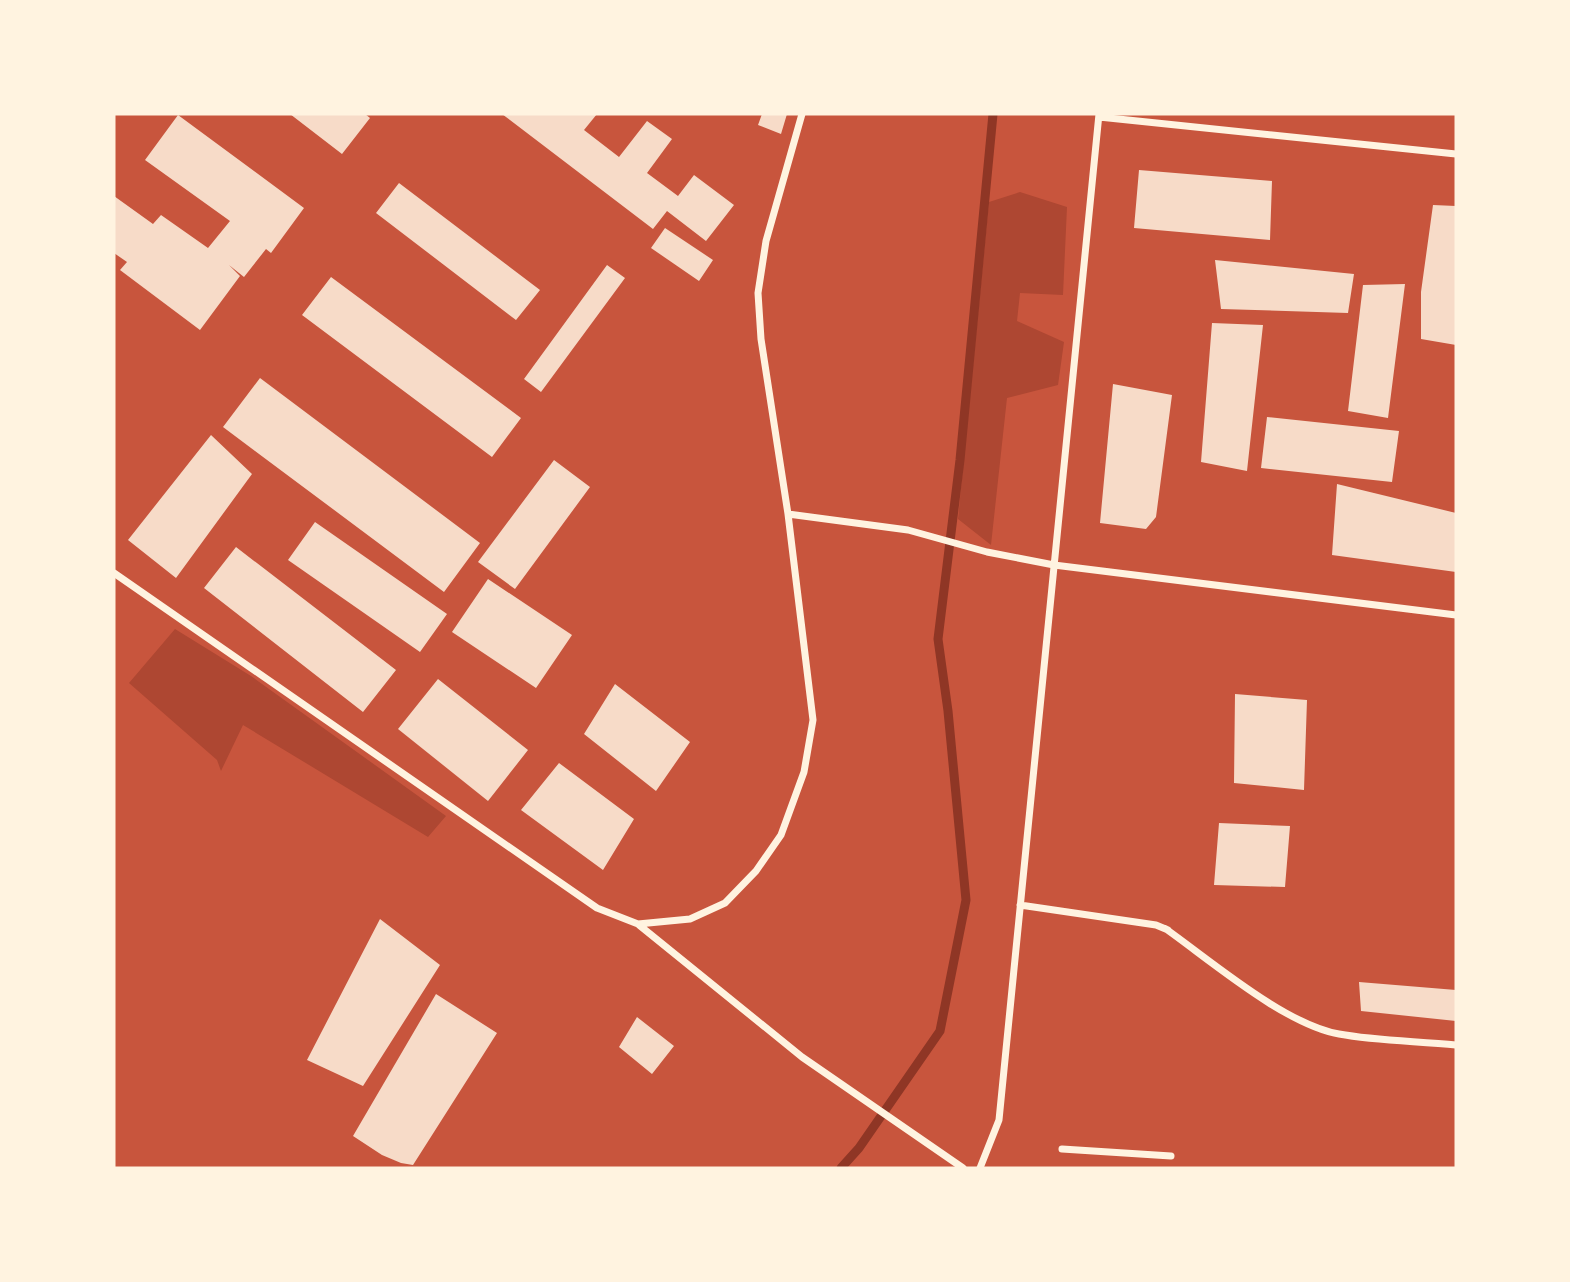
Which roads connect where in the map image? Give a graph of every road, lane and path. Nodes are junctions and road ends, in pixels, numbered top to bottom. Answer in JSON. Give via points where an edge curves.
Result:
{"nodes":[{"id":1,"x":802,"y":114,"type":"edge"},
{"id":2,"x":1099,"y":115,"type":"edge"},
{"id":3,"x":1456,"y":154,"type":"edge"},
{"id":4,"x":789,"y":514,"type":"junction"},
{"id":5,"x":1054,"y":565,"type":"junction"},
{"id":6,"x":114,"y":573,"type":"edge"},
{"id":7,"x":1456,"y":615,"type":"edge"},
{"id":8,"x":1020,"y":905,"type":"junction"},
{"id":9,"x":638,"y":924,"type":"junction"},
{"id":10,"x":1456,"y":1045,"type":"edge"},
{"id":11,"x":1062,"y":1149,"type":"dead end"},
{"id":12,"x":1171,"y":1156,"type":"dead end"},
{"id":13,"x":963,"y":1168,"type":"edge"},
{"id":14,"x":980,"y":1168,"type":"edge"}],
"edges":[{"from":1,"to":4,"type":"street","via":[[766,241],[758,293]]},
{"from":2,"to":3,"type":"street"},
{"from":2,"to":5,"type":"street"},
{"from":4,"to":5,"type":"street","via":[[908,530]]},
{"from":4,"to":9,"type":"street","via":[[813,720],[804,772],[780,835],[756,871],[725,903],[690,919]]},
{"from":5,"to":7,"type":"street"},
{"from":5,"to":8,"type":"street"},
{"from":6,"to":9,"type":"street","via":[[597,908]]},
{"from":8,"to":10,"type":"street","via":[[1166,929],[1267,1001],[1306,1024],[1337,1034]]},
{"from":8,"to":14,"type":"street","via":[[999,1120]]},
{"from":9,"to":13,"type":"street","via":[[802,1058]]},
{"from":11,"to":12,"type":"street"}]}
